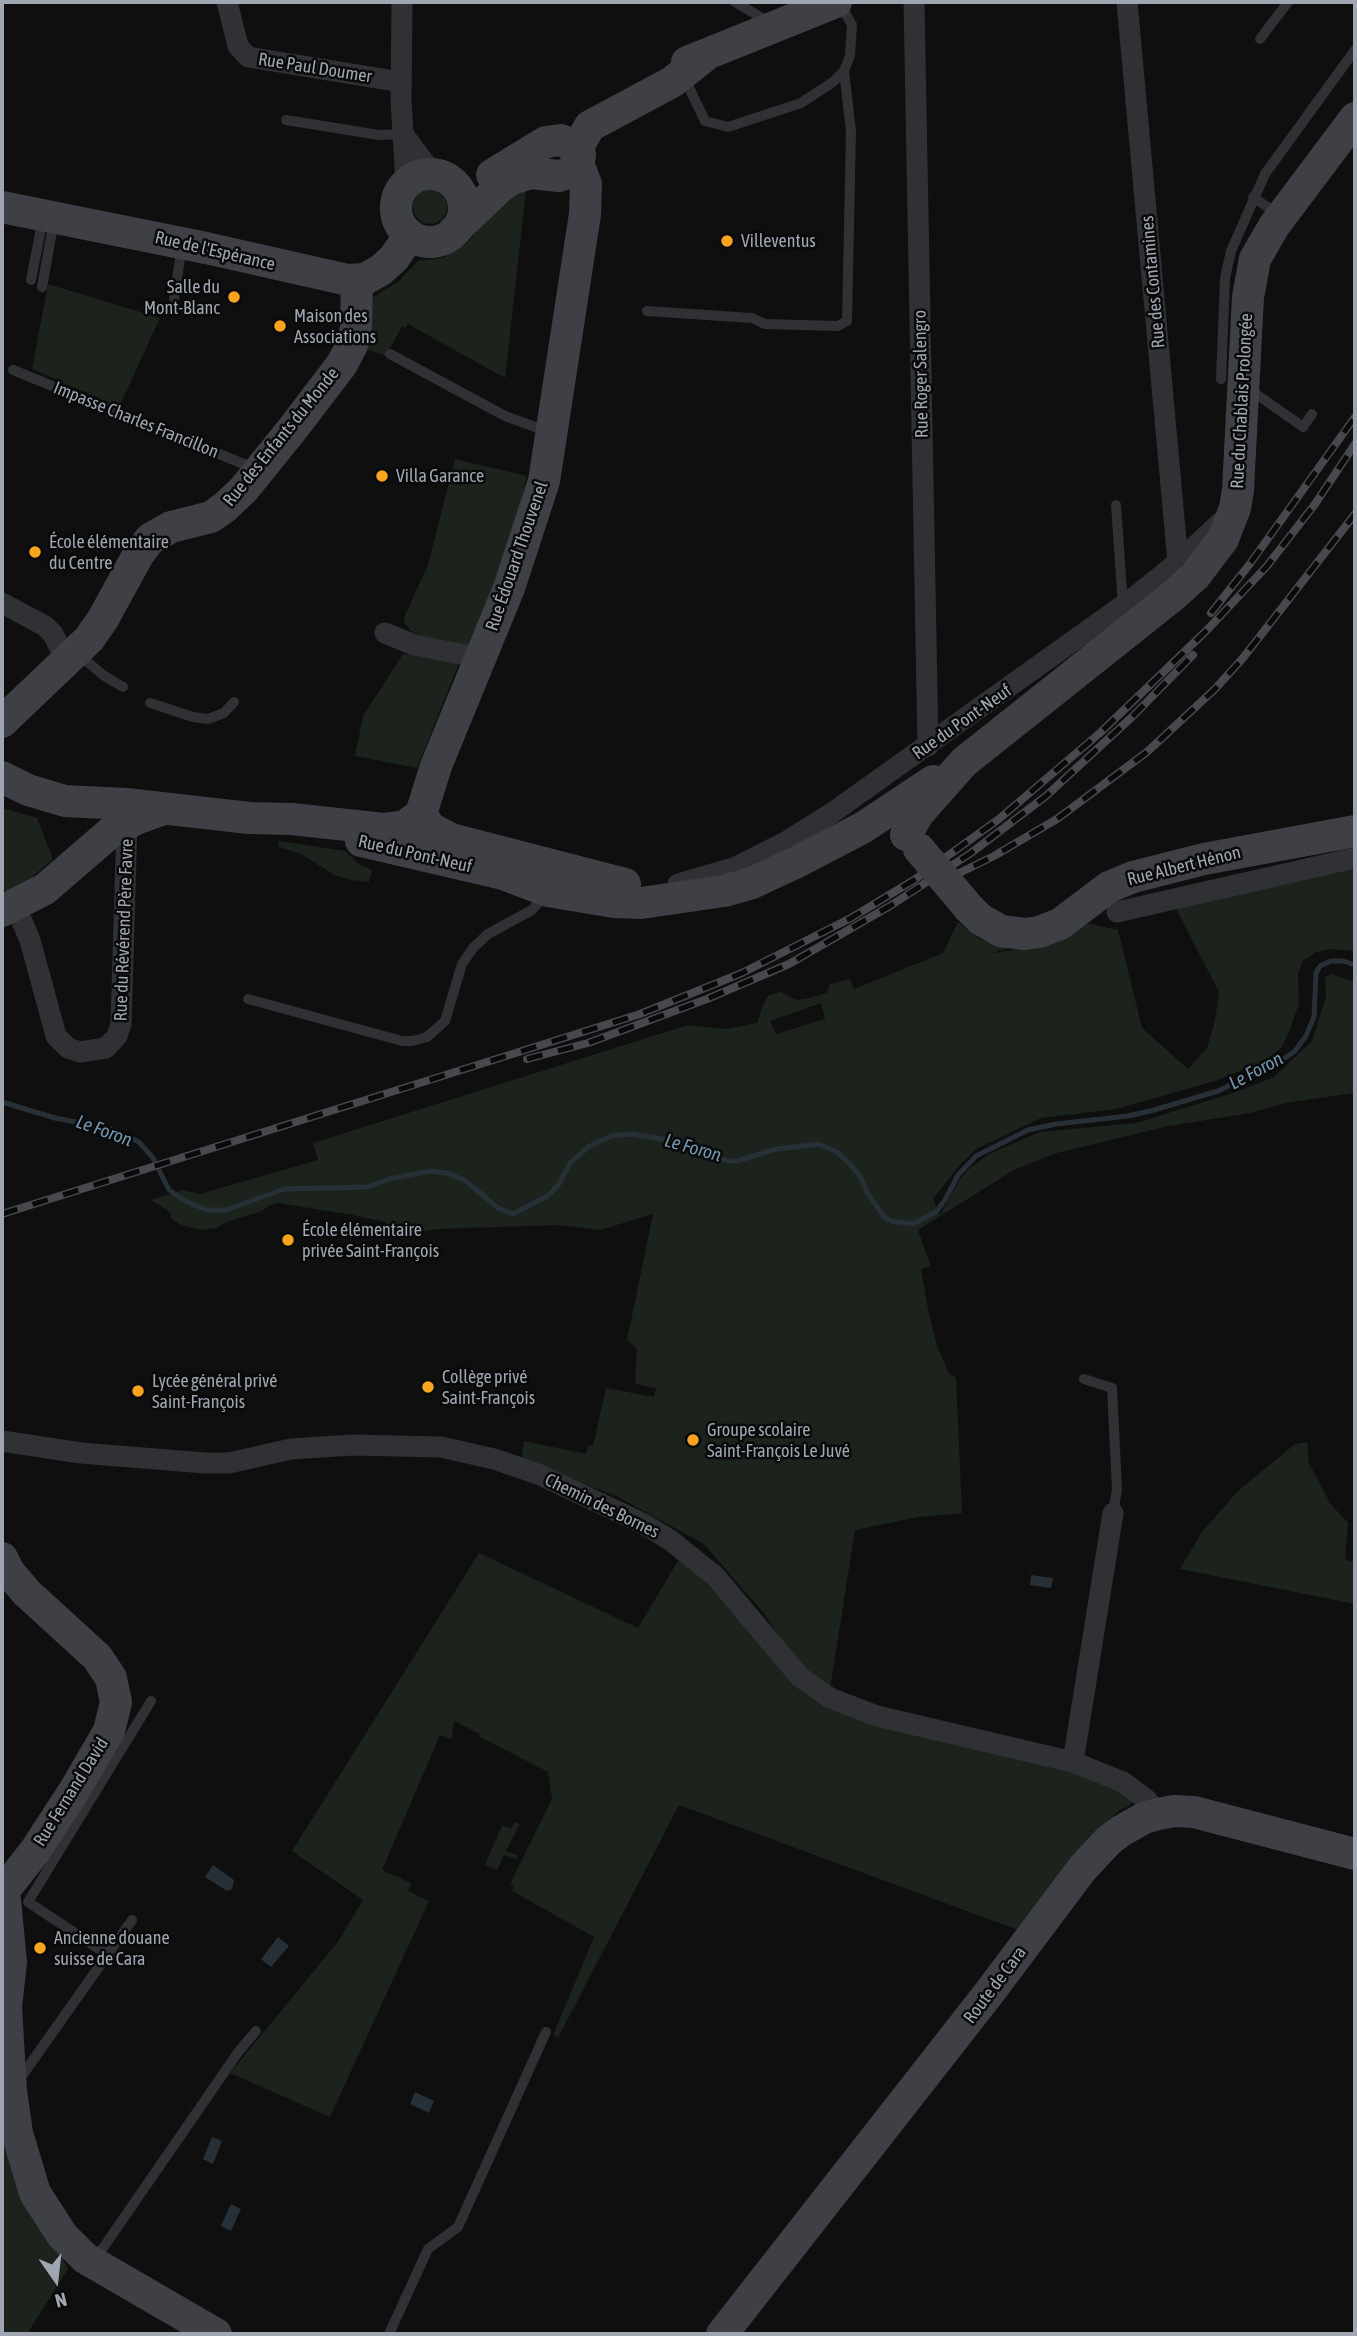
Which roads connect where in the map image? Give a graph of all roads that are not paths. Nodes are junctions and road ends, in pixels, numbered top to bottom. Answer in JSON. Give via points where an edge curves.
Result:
{"nodes":[{"id":1,"x":226,"y":2,"type":"edge"},
{"id":2,"x":402,"y":2,"type":"edge"},
{"id":3,"x":735,"y":2,"type":"edge"},
{"id":4,"x":837,"y":2,"type":"edge"},
{"id":5,"x":914,"y":2,"type":"edge"},
{"id":6,"x":1127,"y":2,"type":"edge"},
{"id":7,"x":1288,"y":2,"type":"edge"},
{"id":8,"x":774,"y":26,"type":"junction"},
{"id":9,"x":1261,"y":39,"type":"dead end"},
{"id":10,"x":1355,"y":50,"type":"edge"},
{"id":11,"x":694,"y":65,"type":"junction"},
{"id":12,"x":844,"y":71,"type":"junction"},
{"id":13,"x":401,"y":82,"type":"junction"},
{"id":14,"x":1355,"y":118,"type":"edge"},
{"id":15,"x":286,"y":120,"type":"dead end"},
{"id":16,"x":403,"y":134,"type":"junction"},
{"id":17,"x":571,"y":150,"type":"junction"},
{"id":18,"x":431,"y":181,"type":"junction"},
{"id":19,"x":1253,"y":197,"type":"junction"},
{"id":20,"x":2,"y":207,"type":"edge"},
{"id":21,"x":1281,"y":216,"type":"junction"},
{"id":22,"x":49,"y":217,"type":"junction"},
{"id":23,"x":454,"y":231,"type":"junction"},
{"id":24,"x":410,"y":235,"type":"junction"},
{"id":25,"x":182,"y":243,"type":"junction"},
{"id":26,"x":30,"y":280,"type":"dead end"},
{"id":27,"x":357,"y":280,"type":"junction"},
{"id":28,"x":42,"y":287,"type":"dead end"},
{"id":29,"x":174,"y":298,"type":"dead end"},
{"id":30,"x":647,"y":312,"type":"dead end"},
{"id":31,"x":390,"y":354,"type":"dead end"},
{"id":32,"x":13,"y":370,"type":"dead end"},
{"id":33,"x":1232,"y":382,"type":"junction"},
{"id":34,"x":1312,"y":414,"type":"dead end"},
{"id":35,"x":552,"y":433,"type":"junction"},
{"id":36,"x":259,"y":470,"type":"junction"},
{"id":37,"x":1116,"y":505,"type":"dead end"},
{"id":38,"x":1235,"y":508,"type":"junction"},
{"id":39,"x":1178,"y":562,"type":"junction"},
{"id":40,"x":2,"y":603,"type":"edge"},
{"id":41,"x":1123,"y":606,"type":"junction"},
{"id":42,"x":385,"y":633,"type":"dead end"},
{"id":43,"x":72,"y":657,"type":"junction"},
{"id":44,"x":481,"y":658,"type":"junction"},
{"id":45,"x":123,"y":687,"type":"dead end"},
{"id":46,"x":234,"y":702,"type":"dead end"},
{"id":47,"x":150,"y":703,"type":"dead end"},
{"id":48,"x":2,"y":722,"type":"edge"},
{"id":49,"x":929,"y":746,"type":"junction"},
{"id":50,"x":964,"y":762,"type":"junction"},
{"id":51,"x":2,"y":777,"type":"edge"},
{"id":52,"x":76,"y":803,"type":"junction"},
{"id":53,"x":162,"y":810,"type":"joint"},
{"id":54,"x":127,"y":813,"type":"junction"},
{"id":55,"x":421,"y":814,"type":"junction"},
{"id":56,"x":250,"y":818,"type":"junction"},
{"id":57,"x":863,"y":827,"type":"junction"},
{"id":58,"x":1355,"y":831,"type":"edge"},
{"id":59,"x":913,"y":842,"type":"junction"},
{"id":60,"x":83,"y":856,"type":"junction"},
{"id":61,"x":1355,"y":858,"type":"edge"},
{"id":62,"x":554,"y":875,"type":"junction"},
{"id":63,"x":660,"y":889,"type":"junction"},
{"id":64,"x":703,"y":894,"type":"junction"},
{"id":65,"x":8,"y":908,"type":"edge"},
{"id":66,"x":1117,"y":912,"type":"dead end"},
{"id":67,"x":248,"y":999,"type":"dead end"},
{"id":68,"x":1084,"y":1379,"type":"dead end"},
{"id":69,"x":2,"y":1441,"type":"edge"},
{"id":70,"x":1113,"y":1513,"type":"joint"},
{"id":71,"x":4,"y":1569,"type":"edge"},
{"id":72,"x":151,"y":1701,"type":"dead end"},
{"id":73,"x":1073,"y":1762,"type":"junction"},
{"id":74,"x":1158,"y":1814,"type":"junction"},
{"id":75,"x":1355,"y":1854,"type":"edge"},
{"id":76,"x":3,"y":1891,"type":"edge"},
{"id":77,"x":132,"y":1920,"type":"dead end"},
{"id":78,"x":108,"y":1955,"type":"junction"},
{"id":79,"x":4,"y":2001,"type":"edge"},
{"id":80,"x":256,"y":2031,"type":"dead end"},
{"id":81,"x":546,"y":2032,"type":"dead end"},
{"id":82,"x":9,"y":2103,"type":"edge"},
{"id":83,"x":92,"y":2263,"type":"junction"},
{"id":84,"x":216,"y":2334,"type":"edge"},
{"id":85,"x":389,"y":2334,"type":"edge"},
{"id":86,"x":722,"y":2334,"type":"edge"}],
"edges":[{"from":1,"to":13,"type":"street","name":"Rue Paul Doumer","via":[[238,47],[248,57]]},
{"from":2,"to":13,"type":"street"},
{"from":3,"to":8,"type":"lane"},
{"from":4,"to":8,"type":"street"},
{"from":4,"to":12,"type":"lane","via":[[852,25]]},
{"from":5,"to":49,"type":"street","name":"Rue Roger Salengro"},
{"from":6,"to":39,"type":"street","name":"Rue des Contamines"},
{"from":7,"to":9,"type":"lane"},
{"from":8,"to":11,"type":"street"},
{"from":10,"to":19,"type":"lane","via":[[1271,164]]},
{"from":11,"to":12,"type":"lane","via":[[705,121],[728,127],[801,103]]},
{"from":11,"to":17,"type":"street","via":[[664,87],[590,126]]},
{"from":12,"to":30,"type":"lane","via":[[851,131],[847,321],[838,326],[765,324],[752,318]]},
{"from":13,"to":16,"type":"street"},
{"from":14,"to":21,"type":"street","name":"Rue du Chablais Prolongée"},
{"from":15,"to":16,"type":"lane","via":[[379,135]]},
{"from":16,"to":18,"type":"street"},
{"from":17,"to":18,"type":"street","via":[[537,145],[481,181],[468,185]]},
{"from":17,"to":23,"type":"street","via":[[573,170],[564,175],[536,173],[512,179]]},
{"from":17,"to":35,"type":"street","name":"Rue Édouard Thouvenel","via":[[586,184],[586,204]]},
{"from":18,"to":23,"type":"street","via":[[462,197],[461,219]]},
{"from":18,"to":24,"type":"street","via":[[399,195],[400,223]]},
{"from":19,"to":21,"type":"lane"},
{"from":19,"to":33,"type":"lane","via":[[1227,261]]},
{"from":20,"to":22,"type":"street","name":"Rue de l'Espérance"},
{"from":21,"to":33,"type":"street","name":"Rue du Chablais Prolongée","via":[[1258,251]]},
{"from":22,"to":25,"type":"street","name":"Rue de l'Espérance"},
{"from":22,"to":26,"type":"lane"},
{"from":22,"to":28,"type":"lane"},
{"from":23,"to":24,"type":"street","via":[[433,241]]},
{"from":24,"to":27,"type":"street","via":[[386,266]]},
{"from":25,"to":27,"type":"street","name":"Rue de l'Espérance"},
{"from":25,"to":29,"type":"lane"},
{"from":27,"to":36,"type":"street","name":"Rue des Enfants du Monde","via":[[352,345]]},
{"from":31,"to":35,"type":"lane","via":[[500,413]]},
{"from":32,"to":36,"type":"lane","name":"Impasse Charles Francillon"},
{"from":33,"to":34,"type":"lane","via":[[1303,427]]},
{"from":33,"to":38,"type":"street","name":"Rue du Chablais Prolongée"},
{"from":35,"to":44,"type":"street","name":"Rue Édouard Thouvenel","via":[[527,538]]},
{"from":36,"to":43,"type":"street","name":"Rue des Enfants du Monde","via":[[218,513],[170,527],[150,539],[103,619]]},
{"from":37,"to":41,"type":"lane"},
{"from":38,"to":39,"type":"street","name":"Rue du Pont-Neuf"},
{"from":38,"to":50,"type":"street","name":"Rue du Chablais Prolongée","via":[[1223,539],[1190,581]]},
{"from":39,"to":41,"type":"street","name":"Rue du Pont-Neuf"},
{"from":40,"to":43,"type":"street","via":[[45,626]]},
{"from":41,"to":49,"type":"street","name":"Rue du Pont-Neuf"},
{"from":42,"to":44,"type":"street","via":[[414,645]]},
{"from":43,"to":45,"type":"lane"},
{"from":43,"to":48,"type":"street","name":"Rue des Enfants du Monde"},
{"from":44,"to":55,"type":"street","name":"Rue Édouard Thouvenel"},
{"from":46,"to":47,"type":"lane","via":[[224,713],[208,719]]},
{"from":49,"to":63,"type":"street","name":"Rue du Pont-Neuf","via":[[765,853],[728,871]]},
{"from":50,"to":57,"type":"street","name":"Rue du Chablais Prolongée"},
{"from":50,"to":59,"type":"street","name":"Rue du Chablais Prolongée","via":[[915,819]]},
{"from":51,"to":52,"type":"street","via":[[41,795]]},
{"from":52,"to":54,"type":"street"},
{"from":52,"to":60,"type":"street","via":[[89,820]]},
{"from":53,"to":54,"type":"street","name":"Rue du Révérend Père Favre"},
{"from":53,"to":56,"type":"street","name":"Rue du Pont-Neuf"},
{"from":54,"to":60,"type":"street","name":"Rue du Révérend Père Favre"},
{"from":54,"to":65,"type":"street","name":"Rue du Révérend Père Favre","via":[[121,1024],[106,1048],[80,1052],[59,1040],[30,940]]},
{"from":55,"to":56,"type":"street","name":"Rue du Pont-Neuf","via":[[405,826],[384,829]]},
{"from":55,"to":62,"type":"street","name":"Rue du Pont-Neuf","via":[[426,824],[443,836]]},
{"from":56,"to":62,"type":"street","name":"Rue du Pont-Neuf","via":[[503,874]]},
{"from":57,"to":59,"type":"street","name":"Rue Albert Hénon","via":[[877,822],[895,825]]},
{"from":57,"to":64,"type":"street","name":"Rue du Pont-Neuf","via":[[752,883]]},
{"from":58,"to":59,"type":"street","name":"Rue Albert Hénon","bridge":true,"via":[[1133,877],[1109,887],[1060,924],[1025,934],[1001,931],[980,919]]},
{"from":60,"to":65,"type":"street","name":"Rue du Révérend Père Favre","via":[[45,889]]},
{"from":61,"to":66,"type":"street"},
{"from":62,"to":63,"type":"street","name":"Rue du Pont-Neuf"},
{"from":62,"to":64,"type":"street","name":"Rue du Pont-Neuf","via":[[628,903]]},
{"from":62,"to":67,"type":"lane","via":[[532,910],[488,934],[473,948],[462,964],[445,1021],[427,1038],[402,1041]]},
{"from":63,"to":64,"type":"street","name":"Rue du Pont-Neuf"},
{"from":68,"to":70,"type":"lane","via":[[1112,1388],[1117,1489]]},
{"from":69,"to":73,"type":"street","name":"Chemin des Bornes","via":[[205,1463],[291,1449],[353,1445],[441,1447],[494,1459],[538,1474],[670,1539],[715,1576],[800,1677],[830,1698],[888,1719]]},
{"from":70,"to":73,"type":"street"},
{"from":71,"to":76,"type":"street","name":"Rue Fernand David","via":[[97,1657],[111,1678],[116,1702],[109,1731],[74,1791]]},
{"from":72,"to":78,"type":"lane","via":[[28,1902]]},
{"from":73,"to":74,"type":"street","name":"Chemin des Bornes","via":[[1123,1782]]},
{"from":74,"to":75,"type":"street","name":"Route de Cara","via":[[1194,1812]]},
{"from":74,"to":86,"type":"street","name":"Route de Cara","via":[[1121,1830],[1082,1869]]},
{"from":76,"to":79,"type":"street","via":[[11,1969]]},
{"from":77,"to":78,"type":"lane"},
{"from":78,"to":82,"type":"lane"},
{"from":79,"to":82,"type":"street"},
{"from":80,"to":83,"type":"lane"},
{"from":81,"to":85,"type":"lane","via":[[458,2227],[428,2249]]},
{"from":82,"to":83,"type":"street","via":[[35,2193],[62,2235]]},
{"from":83,"to":84,"type":"street"}]}
